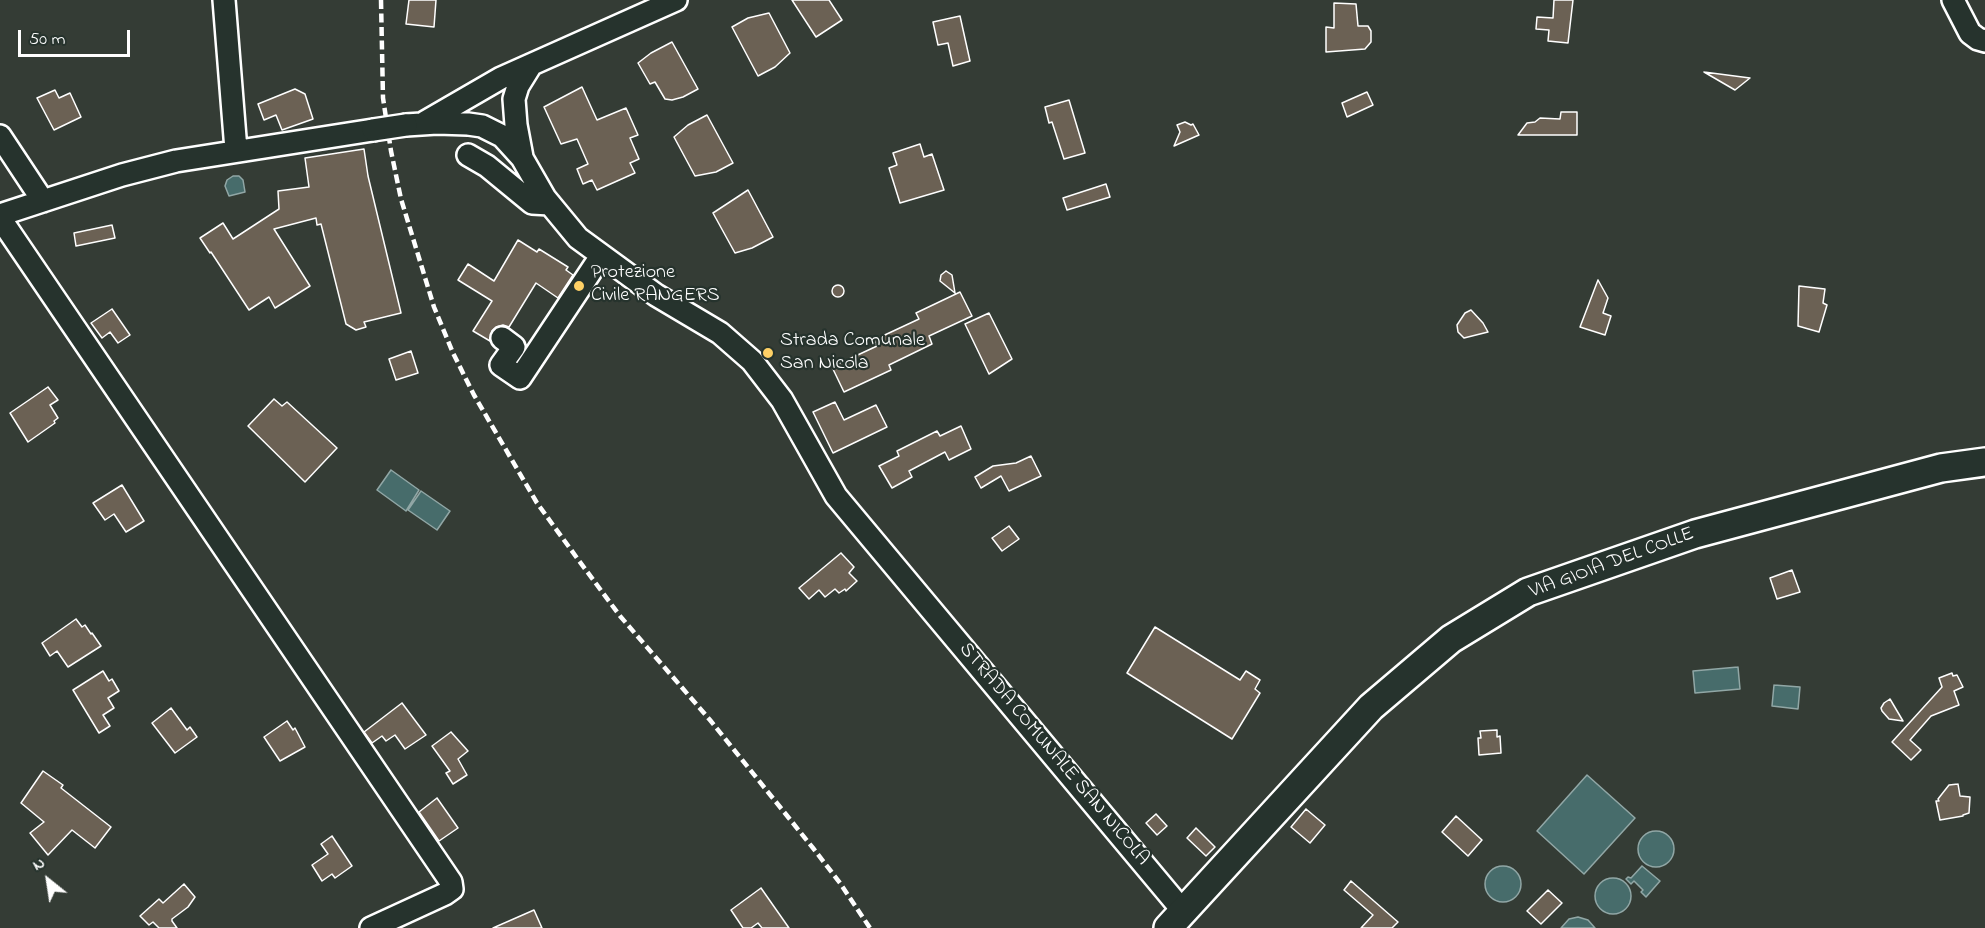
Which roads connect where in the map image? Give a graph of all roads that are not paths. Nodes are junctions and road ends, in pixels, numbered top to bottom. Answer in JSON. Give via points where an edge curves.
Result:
{"nodes":[{"id":1,"x":224,"y":0,"type":"edge"},
{"id":2,"x":676,"y":0,"type":"edge"},
{"id":3,"x":1953,"y":0,"type":"edge"},
{"id":4,"x":1985,"y":40,"type":"edge"},
{"id":5,"x":531,"y":65,"type":"junction"},
{"id":6,"x":468,"y":96,"type":"junction"},
{"id":7,"x":468,"y":124,"type":"junction"},
{"id":8,"x":414,"y":125,"type":"junction"},
{"id":9,"x":0,"y":136,"type":"edge"},
{"id":10,"x":236,"y":150,"type":"junction"},
{"id":11,"x":468,"y":155,"type":"dead end"},
{"id":12,"x":522,"y":158,"type":"junction"},
{"id":13,"x":43,"y":201,"type":"junction"},
{"id":14,"x":550,"y":204,"type":"junction"},
{"id":15,"x":0,"y":217,"type":"edge"},
{"id":16,"x":601,"y":256,"type":"junction"},
{"id":17,"x":502,"y":338,"type":"dead end"},
{"id":18,"x":1985,"y":462,"type":"edge"},
{"id":19,"x":1175,"y":920,"type":"edge"},
{"id":20,"x":371,"y":928,"type":"edge"}],
"edges":[{"from":1,"to":10,"type":"street"},
{"from":2,"to":5,"type":"street"},
{"from":3,"to":4,"type":"street","via":[[1970,33]]},
{"from":5,"to":6,"type":"street"},
{"from":5,"to":12,"type":"street","via":[[514,99]]},
{"from":6,"to":7,"type":"street"},
{"from":6,"to":8,"type":"street"},
{"from":7,"to":8,"type":"street"},
{"from":7,"to":12,"type":"street","via":[[502,136]]},
{"from":8,"to":10,"type":"street","bridge":true},
{"from":9,"to":13,"type":"street"},
{"from":10,"to":13,"type":"street","via":[[143,169]]},
{"from":11,"to":14,"type":"street","via":[[532,202]]},
{"from":12,"to":14,"type":"street","name":"STRADA COMUNALE SAN NICOLA"},
{"from":13,"to":15,"type":"street"},
{"from":14,"to":16,"type":"street","name":"STRADA COMUNALE SAN NICOLA","via":[[578,238]]},
{"from":15,"to":20,"type":"street","via":[[451,882],[452,889],[445,894]]},
{"from":16,"to":17,"type":"street","via":[[520,378],[501,365],[514,347]]},
{"from":16,"to":19,"type":"street","name":"STRADA COMUNALE SAN NICOLA","via":[[720,333],[752,361],[782,400],[836,496]]},
{"from":18,"to":19,"type":"main road","name":"VIA GIOIA DEL COLLE","via":[[1941,468],[1695,534],[1528,592],[1451,639],[1371,707]]}]}
